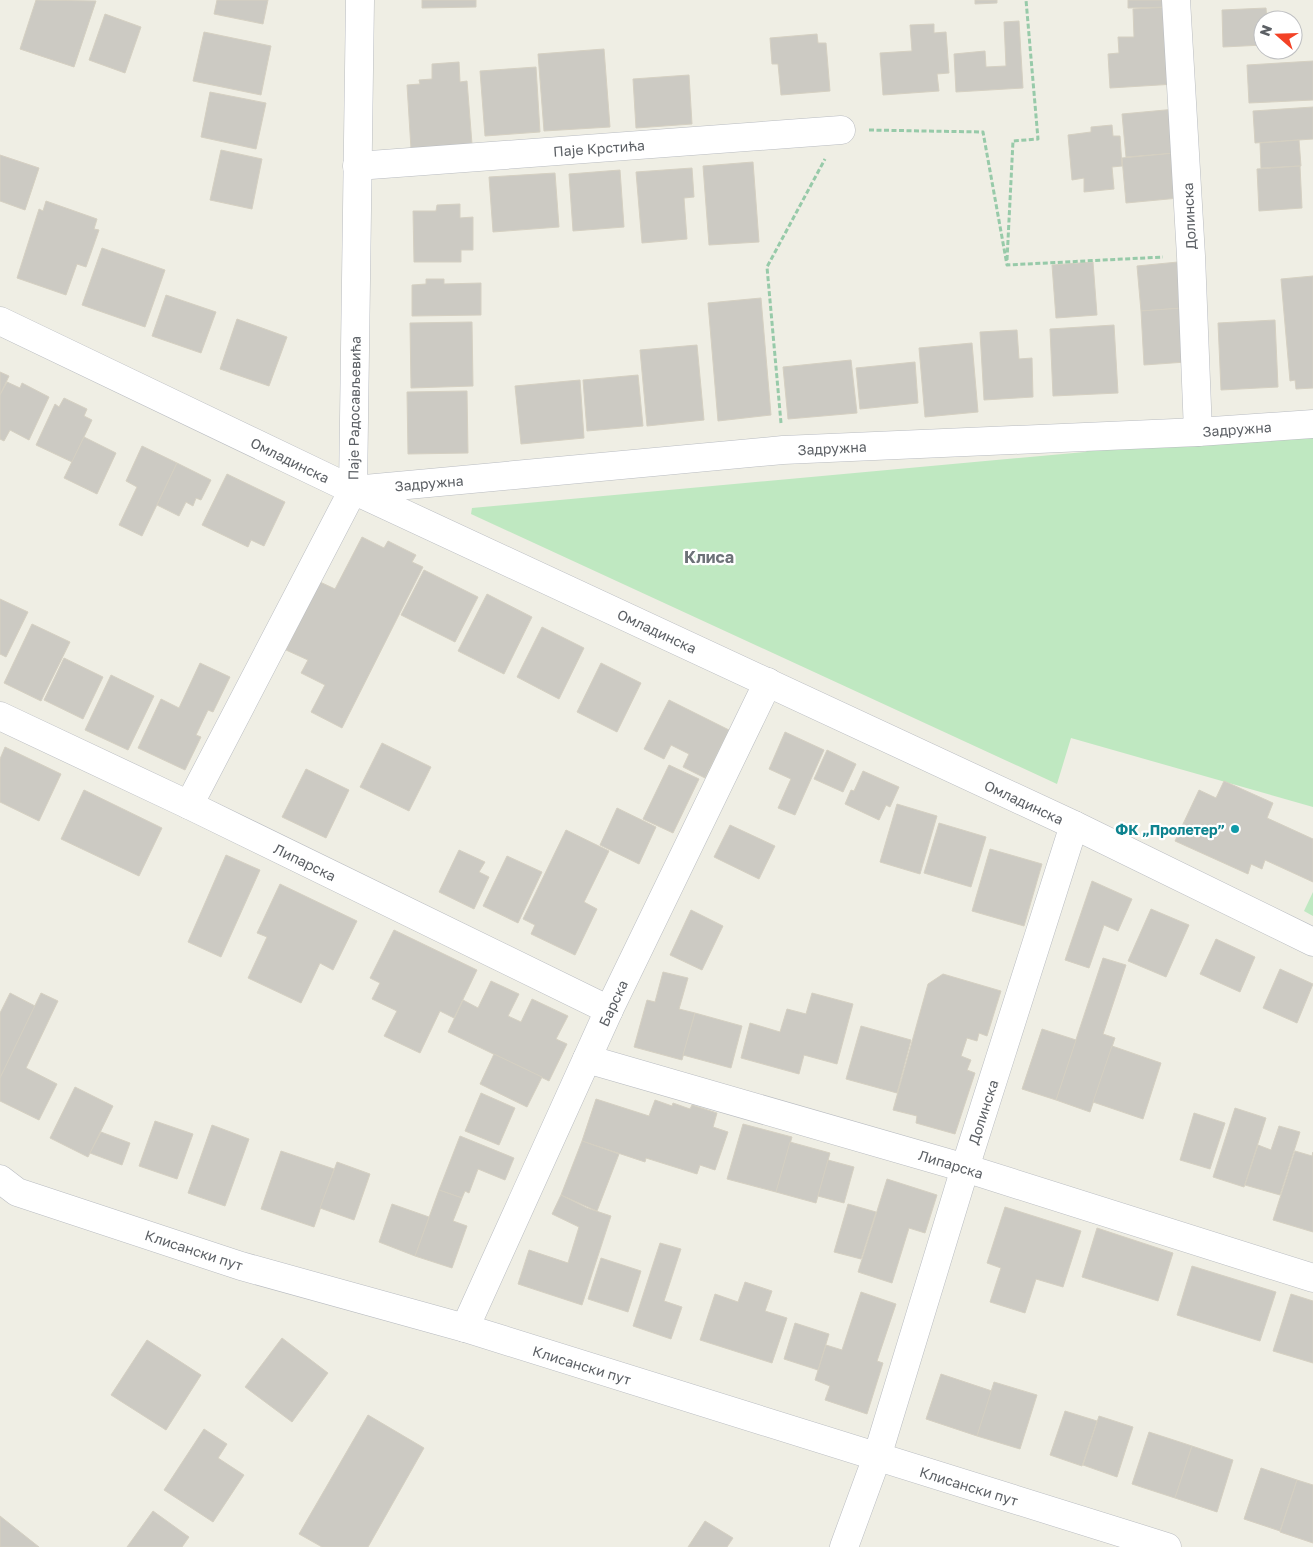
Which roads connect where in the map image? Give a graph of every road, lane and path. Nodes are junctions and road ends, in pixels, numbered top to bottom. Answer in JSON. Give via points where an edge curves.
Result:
{"nodes":[{"id":1,"x":360,"y":0,"type":"edge"},
{"id":2,"x":1026,"y":0,"type":"edge"},
{"id":3,"x":1176,"y":0,"type":"edge"},
{"id":4,"x":841,"y":130,"type":"junction"},
{"id":5,"x":356,"y":166,"type":"junction"},
{"id":6,"x":1191,"y":256,"type":"junction"},
{"id":7,"x":1007,"y":265,"type":"junction"},
{"id":8,"x":0,"y":321,"type":"edge"},
{"id":9,"x":1313,"y":424,"type":"edge"},
{"id":10,"x":1198,"y":432,"type":"junction"},
{"id":11,"x":784,"y":450,"type":"junction"},
{"id":12,"x":353,"y":490,"type":"junction"},
{"id":13,"x":768,"y":682,"type":"junction"},
{"id":14,"x":0,"y":716,"type":"edge"},
{"id":15,"x":189,"y":805,"type":"junction"},
{"id":16,"x":1074,"y":825,"type":"junction"},
{"id":17,"x":1313,"y":942,"type":"edge"},
{"id":18,"x":610,"y":1010,"type":"junction"},
{"id":19,"x":587,"y":1059,"type":"junction"},
{"id":20,"x":965,"y":1168,"type":"junction"},
{"id":21,"x":0,"y":1179,"type":"edge"},
{"id":22,"x":1313,"y":1278,"type":"edge"},
{"id":23,"x":465,"y":1328,"type":"junction"},
{"id":24,"x":877,"y":1457,"type":"junction"},
{"id":25,"x":844,"y":1547,"type":"edge"},
{"id":26,"x":1167,"y":1547,"type":"edge"}],
"edges":[{"from":1,"to":5,"type":"street","name":"Паје Радосављевића"},
{"from":2,"to":7,"type":"path","via":[[1038,139],[1013,141]]},
{"from":3,"to":6,"type":"street","name":"Долинска"},
{"from":4,"to":5,"type":"street","name":"Паје Крстића"},
{"from":4,"to":7,"type":"path","via":[[983,132]]},
{"from":4,"to":11,"type":"path","via":[[767,267]]},
{"from":5,"to":12,"type":"street","name":"Паје Радосављевића"},
{"from":6,"to":7,"type":"path"},
{"from":6,"to":10,"type":"street","name":"Долинска"},
{"from":8,"to":12,"type":"street","name":"Омладинска"},
{"from":9,"to":10,"type":"street","name":"Задружна"},
{"from":10,"to":11,"type":"street","name":"Задружна"},
{"from":11,"to":12,"type":"street","name":"Задружна"},
{"from":12,"to":13,"type":"street","name":"Омладинска"},
{"from":12,"to":15,"type":"street","name":"Паје Радосављевића"},
{"from":13,"to":16,"type":"street","name":"Омладинска"},
{"from":13,"to":18,"type":"street","name":"Барска"},
{"from":14,"to":15,"type":"street","name":"Липарска"},
{"from":15,"to":18,"type":"street","name":"Липарска"},
{"from":16,"to":17,"type":"street","name":"Омладинска"},
{"from":16,"to":20,"type":"street","name":"Долинска"},
{"from":18,"to":19,"type":"street","name":"Барска"},
{"from":19,"to":20,"type":"street","name":"Липарска"},
{"from":19,"to":23,"type":"street","name":"Барска"},
{"from":20,"to":22,"type":"street","name":"Липарска"},
{"from":20,"to":24,"type":"street","name":"Долинска"},
{"from":21,"to":23,"type":"street","name":"Клисански пут","via":[[17,1192],[241,1266]]},
{"from":23,"to":24,"type":"street","name":"Клисански пут"},
{"from":24,"to":25,"type":"street","name":"Долинска"},
{"from":24,"to":26,"type":"street","name":"Клисански пут"}]}
